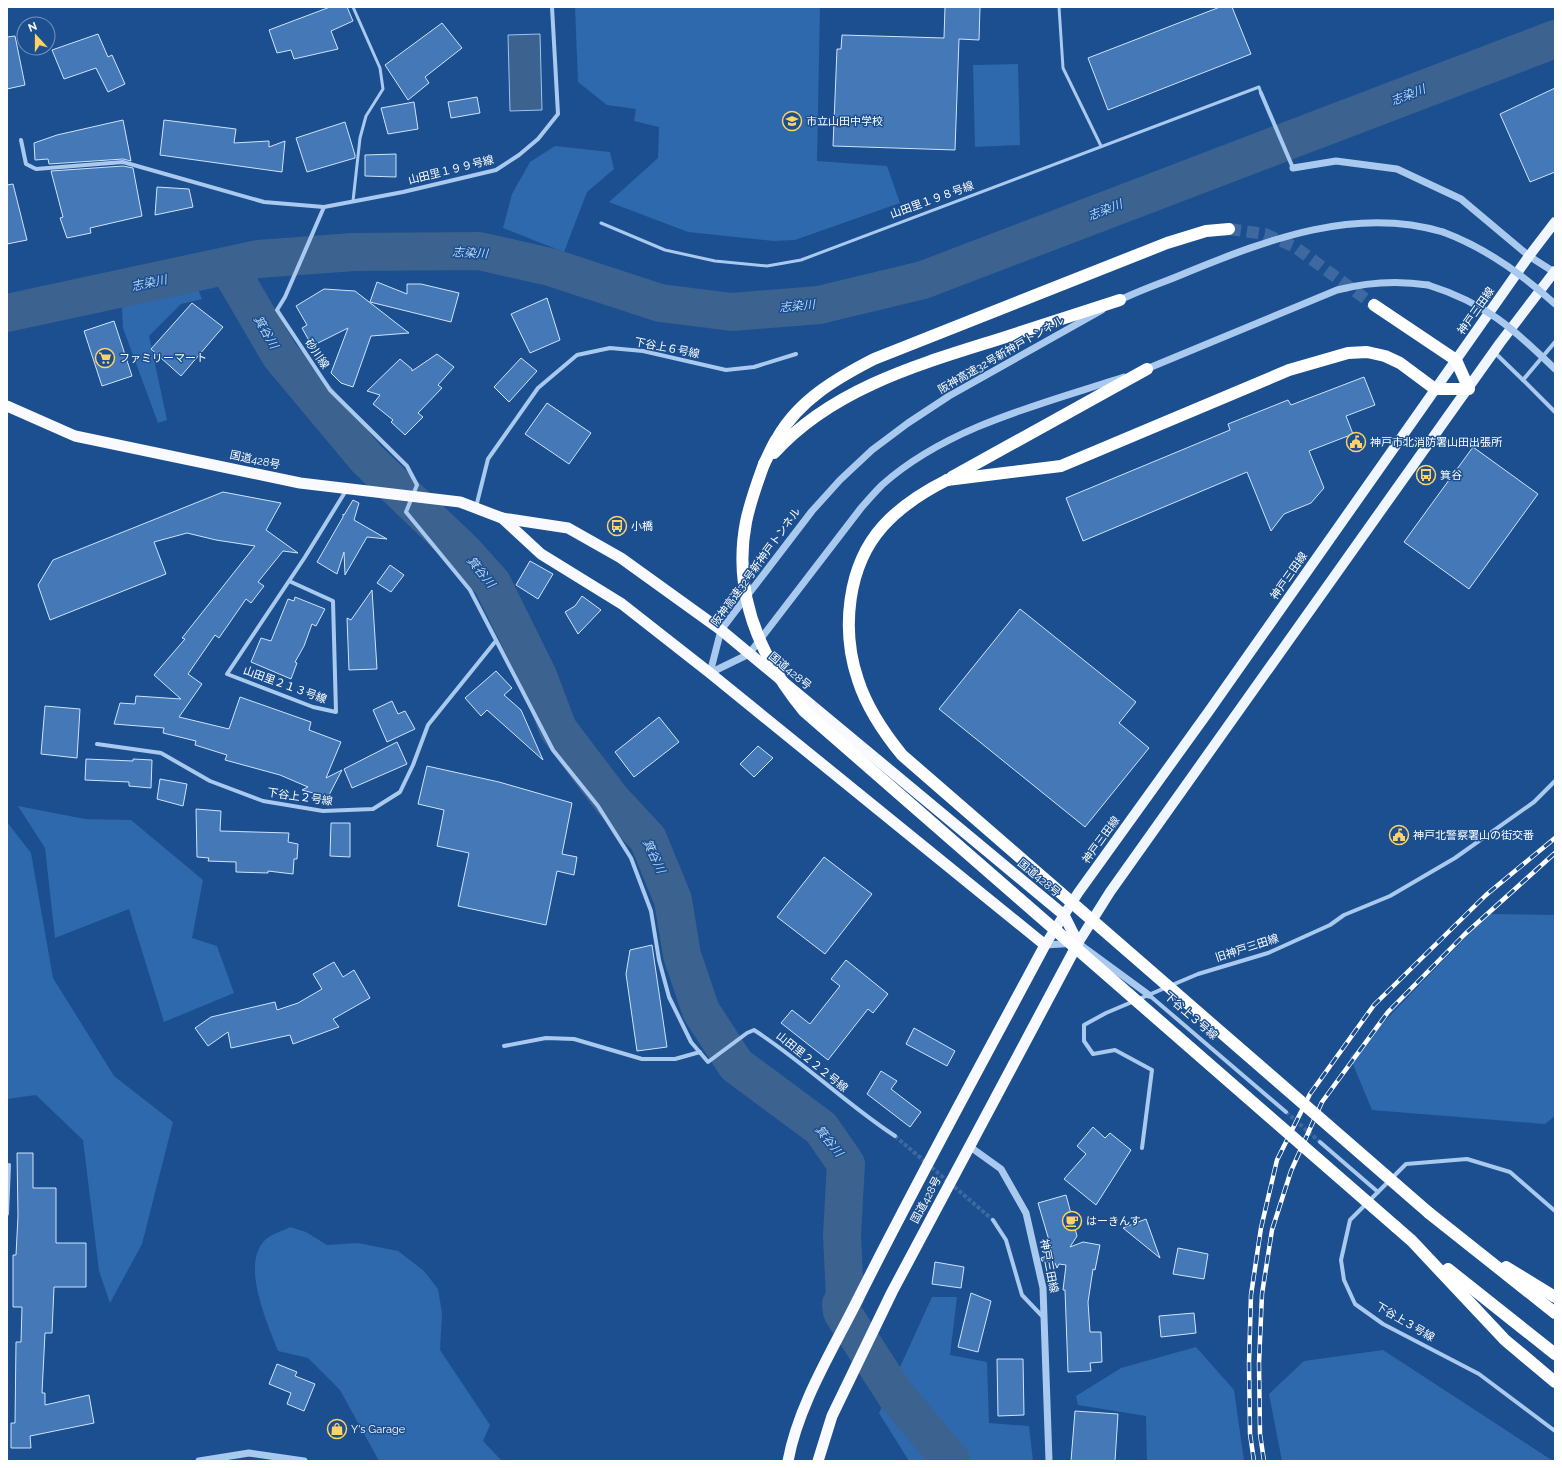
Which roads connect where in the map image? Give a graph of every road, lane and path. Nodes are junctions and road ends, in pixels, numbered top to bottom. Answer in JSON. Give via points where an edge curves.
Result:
{"nodes":[{"id":1,"x":353,"y":7,"type":"edge"},
{"id":2,"x":552,"y":7,"type":"edge"},
{"id":3,"x":1059,"y":7,"type":"edge"},
{"id":4,"x":1261,"y":93,"type":"joint"},
{"id":5,"x":21,"y":140,"type":"dead end"},
{"id":6,"x":1101,"y":146,"type":"junction"},
{"id":7,"x":1293,"y":168,"type":"joint"},
{"id":8,"x":353,"y":201,"type":"junction"},
{"id":9,"x":324,"y":207,"type":"junction"},
{"id":10,"x":1555,"y":222,"type":"edge"},
{"id":11,"x":601,"y":223,"type":"dead end"},
{"id":12,"x":1229,"y":229,"type":"tunnel mouth"},
{"id":13,"x":1529,"y":256,"type":"junction"},
{"id":14,"x":1555,"y":272,"type":"edge"},
{"id":15,"x":1120,"y":300,"type":"junction"},
{"id":16,"x":1374,"y":304,"type":"tunnel mouth"},
{"id":17,"x":1555,"y":304,"type":"edge"},
{"id":18,"x":1555,"y":342,"type":"edge"},
{"id":19,"x":1494,"y":352,"type":"junction"},
{"id":20,"x":796,"y":354,"type":"dead end"},
{"id":21,"x":1456,"y":360,"type":"junction"},
{"id":22,"x":1147,"y":369,"type":"junction"},
{"id":23,"x":1555,"y":369,"type":"edge"},
{"id":24,"x":1523,"y":380,"type":"junction"},
{"id":25,"x":1435,"y":389,"type":"junction"},
{"id":26,"x":1469,"y":389,"type":"junction"},
{"id":27,"x":7,"y":406,"type":"edge"},
{"id":28,"x":1555,"y":412,"type":"edge"},
{"id":29,"x":764,"y":464,"type":"junction"},
{"id":30,"x":946,"y":480,"type":"junction"},
{"id":31,"x":347,"y":489,"type":"junction"},
{"id":32,"x":412,"y":496,"type":"junction"},
{"id":33,"x":476,"y":508,"type":"junction"},
{"id":34,"x":502,"y":518,"type":"junction"},
{"id":35,"x":289,"y":580,"type":"junction"},
{"id":36,"x":721,"y":630,"type":"junction"},
{"id":37,"x":495,"y":642,"type":"junction"},
{"id":38,"x":749,"y":654,"type":"junction"},
{"id":39,"x":710,"y":673,"type":"junction"},
{"id":40,"x":97,"y":744,"type":"dead end"},
{"id":41,"x":1555,"y":782,"type":"edge"},
{"id":42,"x":1064,"y":915,"type":"junction"},
{"id":43,"x":1078,"y":943,"type":"junction"},
{"id":44,"x":1044,"y":945,"type":"junction"},
{"id":45,"x":1149,"y":994,"type":"junction"},
{"id":46,"x":504,"y":1046,"type":"dead end"},
{"id":47,"x":700,"y":1052,"type":"junction"},
{"id":48,"x":1286,"y":1112,"type":"tunnel mouth"},
{"id":49,"x":895,"y":1136,"type":"tunnel mouth"},
{"id":50,"x":1320,"y":1142,"type":"tunnel mouth"},
{"id":51,"x":969,"y":1146,"type":"junction"},
{"id":52,"x":1142,"y":1148,"type":"dead end"},
{"id":53,"x":7,"y":1166,"type":"edge"},
{"id":54,"x":1378,"y":1192,"type":"junction"},
{"id":55,"x":1555,"y":1211,"type":"edge"},
{"id":56,"x":7,"y":1214,"type":"edge"},
{"id":57,"x":1429,"y":1214,"type":"junction"},
{"id":58,"x":993,"y":1220,"type":"tunnel mouth"},
{"id":59,"x":1412,"y":1241,"type":"junction"},
{"id":60,"x":1555,"y":1297,"type":"edge"},
{"id":61,"x":1555,"y":1313,"type":"edge"},
{"id":62,"x":1044,"y":1317,"type":"junction"},
{"id":63,"x":1555,"y":1354,"type":"edge"},
{"id":64,"x":1555,"y":1382,"type":"edge"},
{"id":65,"x":1555,"y":1431,"type":"edge"},
{"id":66,"x":199,"y":1461,"type":"edge"},
{"id":67,"x":304,"y":1461,"type":"edge"},
{"id":68,"x":788,"y":1461,"type":"edge"},
{"id":69,"x":818,"y":1461,"type":"edge"},
{"id":70,"x":1049,"y":1461,"type":"edge"}],
"edges":[{"from":1,"to":8,"type":"lane","via":[[380,68],[383,89],[366,116],[360,138]]},
{"from":2,"to":8,"type":"street","name":"山田里１９９号線","via":[[558,114],[538,139],[496,170]]},
{"from":3,"to":6,"type":"lane","via":[[1063,68]]},
{"from":4,"to":6,"type":"lane","name":"山田里１９８号線","via":[[1259,87]]},
{"from":4,"to":7,"type":"street"},
{"from":5,"to":9,"type":"street","via":[[26,164],[36,169],[123,162],[264,202]]},
{"from":6,"to":11,"type":"lane","name":"山田里１９８号線","via":[[801,260],[767,266],[715,261],[665,250]]},
{"from":7,"to":13,"type":"street","via":[[1336,161],[1397,169],[1461,199]]},
{"from":8,"to":9,"type":"street","name":"山田里１９９号線"},
{"from":9,"to":32,"type":"street","name":"砂川線","via":[[277,310],[330,390],[407,466],[417,485]]},
{"from":10,"to":13,"type":"main road","name":"神戸三田線"},
{"from":12,"to":29,"type":"highway","via":[[1206,231],[1167,242],[874,359],[851,371],[810,399],[791,417]]},
{"from":13,"to":14,"type":"street"},
{"from":13,"to":21,"type":"main road","name":"神戸三田線"},
{"from":14,"to":19,"type":"main road"},
{"from":15,"to":17,"type":"street","name":"阪神高速32号新神戸トンネル","bridge":true,"via":[[1268,242],[1316,229],[1353,223],[1386,222],[1444,232],[1479,248],[1498,259]]},
{"from":15,"to":29,"type":"highway","via":[[958,352],[849,394],[804,425]]},
{"from":15,"to":36,"type":"street","name":"阪神高速32号新神戸トンネル","via":[[949,396],[872,450],[812,511]]},
{"from":16,"to":21,"type":"highway"},
{"from":18,"to":24,"type":"street"},
{"from":19,"to":24,"type":"street"},
{"from":19,"to":26,"type":"main road"},
{"from":20,"to":33,"type":"street","name":"下谷上６号線","via":[[754,367],[726,370],[643,351],[610,348],[577,355],[538,388],[488,459]]},
{"from":21,"to":25,"type":"main road","name":"神戸三田線"},
{"from":21,"to":26,"type":"highway"},
{"from":22,"to":23,"type":"street","bridge":true,"via":[[1337,290],[1363,283],[1404,281],[1428,285],[1474,302],[1519,335]]},
{"from":22,"to":30,"type":"highway"},
{"from":22,"to":38,"type":"street","via":[[988,423],[931,450],[905,467],[861,508]]},
{"from":24,"to":28,"type":"street"},
{"from":25,"to":26,"type":"highway"},
{"from":25,"to":30,"type":"highway","via":[[1400,363],[1385,356],[1368,352],[1348,352],[1289,370],[1061,466]]},
{"from":25,"to":42,"type":"main road","name":"神戸三田線"},
{"from":26,"to":43,"type":"main road","via":[[1110,892]]},
{"from":27,"to":31,"type":"highway","name":"国道428号","via":[[75,436],[300,483]]},
{"from":29,"to":59,"type":"highway","bridge":true,"via":[[746,524],[743,554],[745,582],[750,612],[769,663],[804,711]]},
{"from":30,"to":57,"type":"highway","bridge":true,"via":[[924,491],[883,526],[869,546],[851,596],[848,623],[854,667],[869,706],[884,733],[902,755]]},
{"from":31,"to":32,"type":"highway","name":"国道428号"},
{"from":31,"to":35,"type":"street","name":"山田里２１３号線"},
{"from":32,"to":33,"type":"highway","name":"国道428号","via":[[460,502]]},
{"from":32,"to":37,"type":"street","via":[[406,512],[470,590]]},
{"from":33,"to":34,"type":"highway","name":"国道428号"},
{"from":34,"to":36,"type":"highway","name":"国道428号","via":[[568,528],[621,558]]},
{"from":34,"to":39,"type":"highway","name":"国道428号","via":[[541,554],[622,604]]},
{"from":35,"to":35,"type":"street","name":"山田里２１３号線","via":[[227,674],[313,707],[336,712],[333,601]]},
{"from":36,"to":38,"type":"highway","name":"国道428号"},
{"from":36,"to":39,"type":"street","name":"阪神高速32号新神戸トンネル"},
{"from":37,"to":40,"type":"street","name":"下谷上２号線","via":[[428,725],[400,792],[373,809],[323,811],[263,801],[210,781],[161,753]]},
{"from":37,"to":47,"type":"street","via":[[553,750],[598,806],[632,858],[651,911],[659,960],[669,997],[691,1042]]},
{"from":38,"to":39,"type":"street"},
{"from":38,"to":42,"type":"highway","name":"国道428号"},
{"from":39,"to":44,"type":"highway","name":"国道428号"},
{"from":41,"to":45,"type":"street","name":"旧神戸三田線","via":[[1534,802],[1455,858],[1390,896],[1344,915],[1330,925],[1268,953],[1198,974]]},
{"from":42,"to":43,"type":"highway","name":"国道428号"},
{"from":42,"to":44,"type":"main road","name":"神戸三田線"},
{"from":43,"to":44,"type":"street"},
{"from":43,"to":45,"type":"street","name":"下谷上３号線"},
{"from":43,"to":51,"type":"highway","name":"国道428号"},
{"from":44,"to":68,"type":"highway","name":"国道428号","via":[[879,1258],[804,1408]]},
{"from":45,"to":48,"type":"street","name":"下谷上３号線"},
{"from":45,"to":52,"type":"street","name":"旧神戸三田線","via":[[1084,1025],[1084,1041],[1093,1054],[1115,1050],[1152,1070]]},
{"from":46,"to":47,"type":"street","via":[[546,1038],[574,1039],[642,1059],[675,1059]]},
{"from":47,"to":49,"type":"street","name":"山田里２２２号線","via":[[708,1062],[754,1030]]},
{"from":50,"to":54,"type":"street"},
{"from":51,"to":62,"type":"street","name":"神戸三田線","via":[[1001,1169],[1026,1213],[1043,1288]]},
{"from":51,"to":69,"type":"highway","name":"国道428号","via":[[845,1388],[832,1416]]},
{"from":53,"to":56,"type":"street"},
{"from":54,"to":55,"type":"street","name":"下谷上３号線","via":[[1406,1164],[1467,1159],[1510,1172]]},
{"from":54,"to":65,"type":"street","name":"下谷上３号線","via":[[1350,1220],[1341,1260],[1344,1280],[1355,1304],[1383,1324],[1479,1374]]},
{"from":57,"to":60,"type":"highway","via":[[1494,1260]]},
{"from":57,"to":61,"type":"highway"},
{"from":58,"to":62,"type":"street","via":[[1006,1240],[1022,1295]]},
{"from":59,"to":63,"type":"highway"},
{"from":59,"to":64,"type":"highway","via":[[1506,1340]]},
{"from":62,"to":70,"type":"street","name":"神戸三田線"},
{"from":66,"to":67,"type":"street","via":[[249,1453]]}]}
